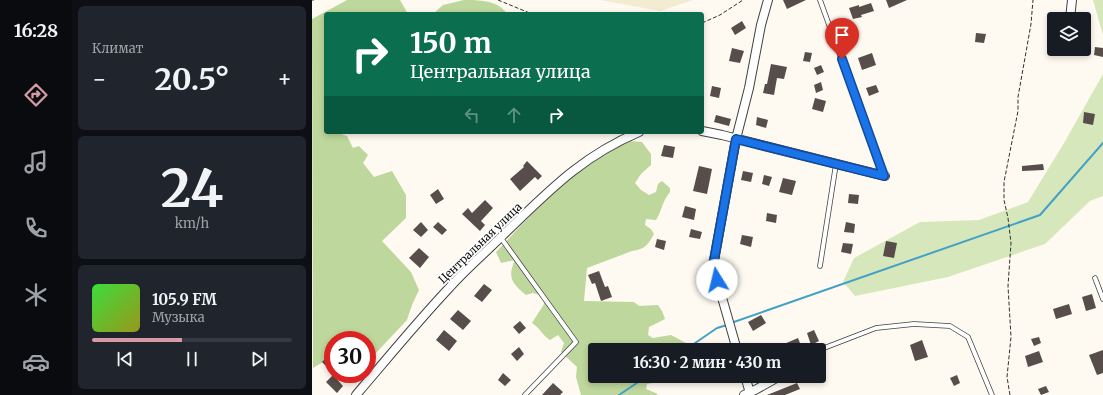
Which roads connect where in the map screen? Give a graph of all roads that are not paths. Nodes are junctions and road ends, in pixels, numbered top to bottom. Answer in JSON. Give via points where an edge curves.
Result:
{"nodes":[{"id":1,"x":768,"y":0,"type":"edge"},
{"id":2,"x":820,"y":0,"type":"edge"},
{"id":3,"x":1072,"y":0,"type":"edge"},
{"id":4,"x":1071,"y":12,"type":"edge"},
{"id":5,"x":704,"y":132,"type":"edge"},
{"id":6,"x":634,"y":134,"type":"edge"},
{"id":7,"x":736,"y":139,"type":"junction"},
{"id":8,"x":836,"y":164,"type":"junction"},
{"id":9,"x":884,"y":176,"type":"joint"},
{"id":10,"x":501,"y":238,"type":"junction"},
{"id":11,"x":820,"y":266,"type":"dead end"},
{"id":12,"x":1095,"y":278,"type":"dead end"},
{"id":13,"x":1103,"y":299,"type":"edge"},
{"id":14,"x":735,"y":343,"type":"edge"},
{"id":15,"x":826,"y":347,"type":"edge"},
{"id":16,"x":746,"y":383,"type":"edge"},
{"id":17,"x":767,"y":383,"type":"edge"},
{"id":18,"x":747,"y":394,"type":"edge"},
{"id":19,"x":356,"y":395,"type":"edge"},
{"id":20,"x":525,"y":395,"type":"edge"},
{"id":21,"x":992,"y":395,"type":"edge"}],
"edges":[{"from":1,"to":7,"type":"street"},
{"from":2,"to":9,"type":"lane"},
{"from":3,"to":4,"type":"street"},
{"from":5,"to":7,"type":"street"},
{"from":6,"to":10,"type":"street","name":"Центральная улица","via":[[598,152],[573,170]]},
{"from":7,"to":8,"type":"street"},
{"from":7,"to":14,"type":"street","via":[[713,266]]},
{"from":8,"to":9,"type":"street"},
{"from":8,"to":11,"type":"lane"},
{"from":10,"to":19,"type":"street","name":"Центральная улица","via":[[451,286]]},
{"from":10,"to":20,"type":"lane","via":[[576,342]]},
{"from":12,"to":13,"type":"lane"},
{"from":15,"to":21,"type":"lane","via":[[876,328],[914,324],[950,326],[968,337]]},
{"from":16,"to":18,"type":"street"},
{"from":17,"to":18,"type":"street"}]}
